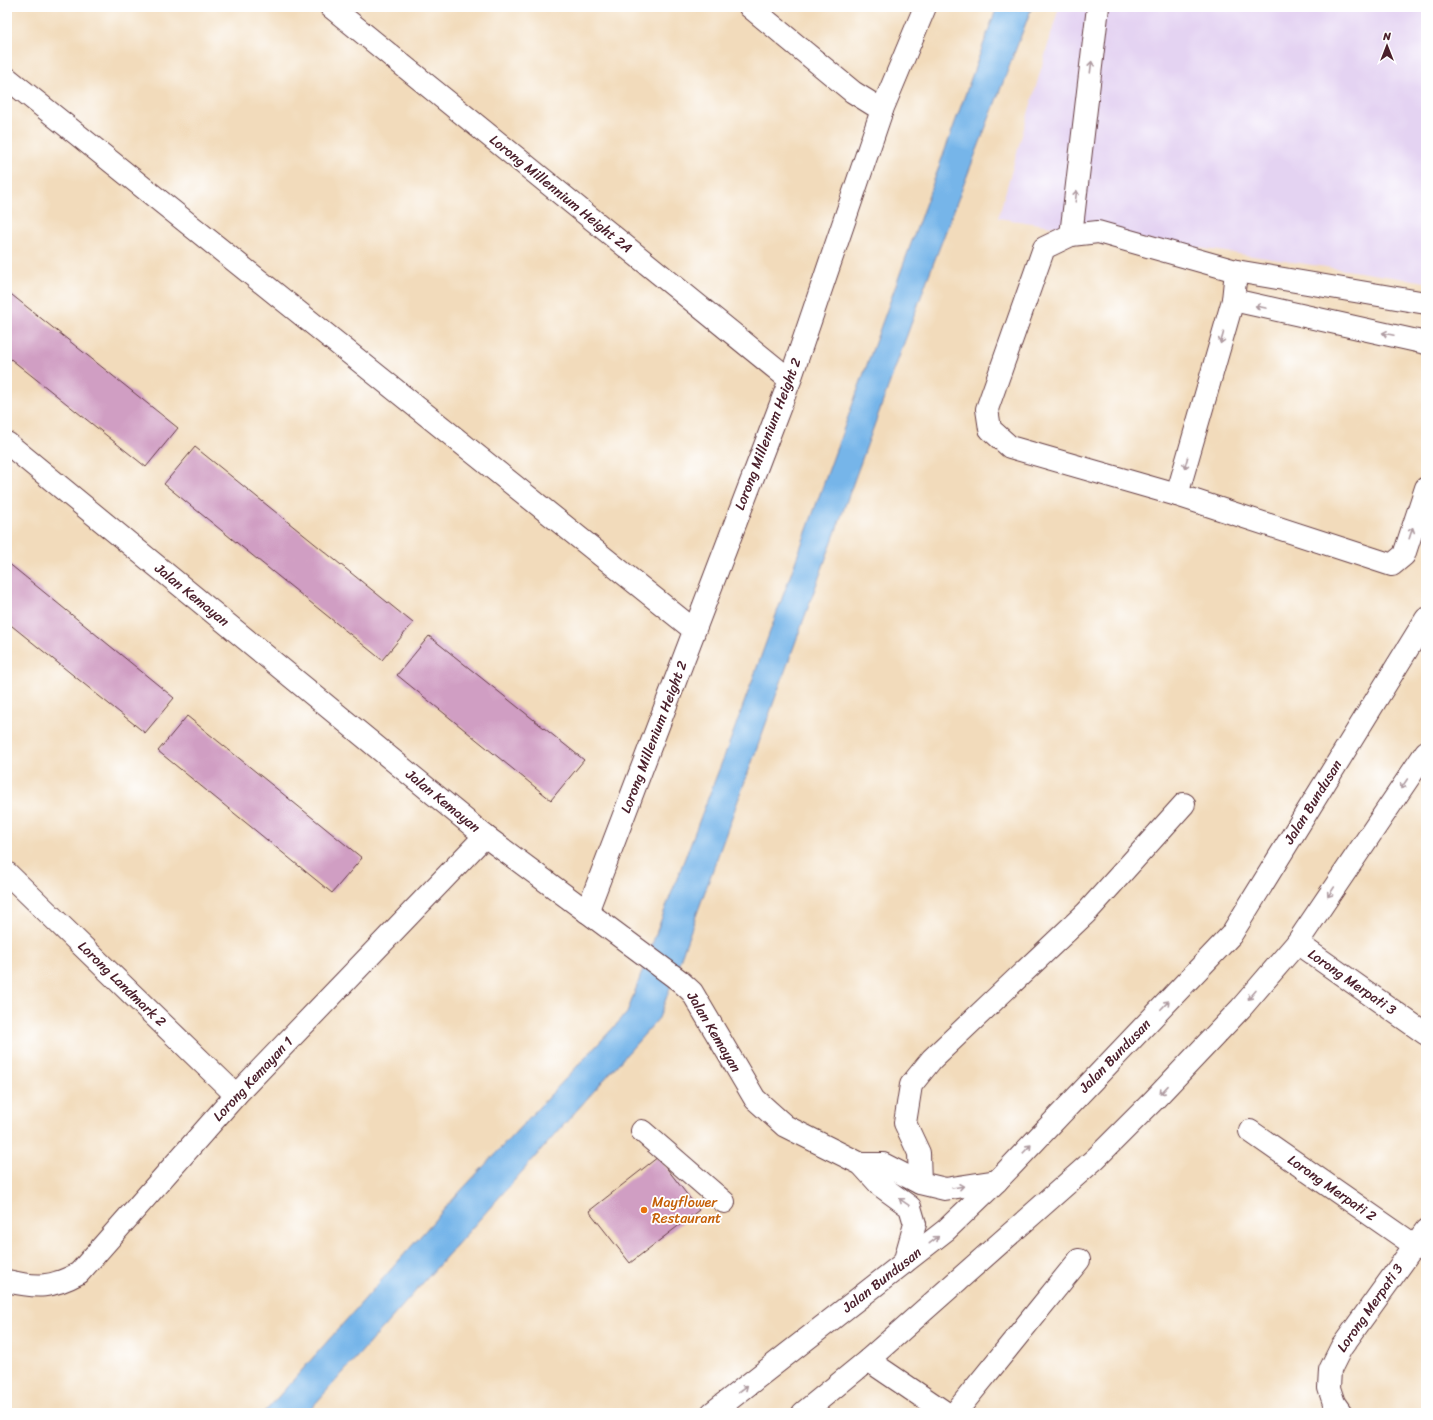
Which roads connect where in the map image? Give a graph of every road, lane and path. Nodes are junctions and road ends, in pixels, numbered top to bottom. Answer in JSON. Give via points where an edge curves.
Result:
{"nodes":[{"id":1,"x":331,"y":7,"type":"edge"},
{"id":2,"x":750,"y":7,"type":"edge"},
{"id":3,"x":925,"y":7,"type":"edge"},
{"id":4,"x":1098,"y":7,"type":"edge"},
{"id":5,"x":7,"y":78,"type":"edge"},
{"id":6,"x":882,"y":110,"type":"junction"},
{"id":7,"x":1071,"y":235,"type":"junction"},
{"id":8,"x":1236,"y":271,"type":"junction"},
{"id":9,"x":1233,"y":300,"type":"junction"},
{"id":10,"x":1426,"y":303,"type":"edge"},
{"id":11,"x":1426,"y":343,"type":"edge"},
{"id":12,"x":790,"y":380,"type":"junction"},
{"id":13,"x":7,"y":443,"type":"edge"},
{"id":14,"x":1426,"y":488,"type":"edge"},
{"id":15,"x":1177,"y":495,"type":"junction"},
{"id":16,"x":1426,"y":619,"type":"edge"},
{"id":17,"x":694,"y":630,"type":"junction"},
{"id":18,"x":1426,"y":752,"type":"edge"},
{"id":19,"x":1184,"y":804,"type":"dead end"},
{"id":20,"x":485,"y":836,"type":"junction"},
{"id":21,"x":7,"y":873,"type":"edge"},
{"id":22,"x":587,"y":912,"type":"junction"},
{"id":23,"x":1297,"y":943,"type":"junction"},
{"id":24,"x":1426,"y":1034,"type":"edge"},
{"id":25,"x":236,"y":1095,"type":"junction"},
{"id":26,"x":642,"y":1131,"type":"dead end"},
{"id":27,"x":1250,"y":1131,"type":"dead end"},
{"id":28,"x":861,"y":1164,"type":"junction"},
{"id":29,"x":997,"y":1181,"type":"junction"},
{"id":30,"x":920,"y":1183,"type":"junction"},
{"id":31,"x":724,"y":1202,"type":"dead end"},
{"id":32,"x":1420,"y":1238,"type":"edge"},
{"id":33,"x":1079,"y":1260,"type":"dead end"},
{"id":34,"x":904,"y":1263,"type":"junction"},
{"id":35,"x":7,"y":1281,"type":"edge"},
{"id":36,"x":868,"y":1360,"type":"junction"},
{"id":37,"x":712,"y":1413,"type":"edge"},
{"id":38,"x":803,"y":1413,"type":"edge"},
{"id":39,"x":946,"y":1413,"type":"edge"},
{"id":40,"x":955,"y":1413,"type":"edge"},
{"id":41,"x":1341,"y":1413,"type":"edge"}],
"edges":[{"from":1,"to":12,"type":"street","name":"Lorong Millennium Height 2A"},
{"from":2,"to":6,"type":"street","via":[[854,92]]},
{"from":3,"to":6,"type":"street","name":"Lorong Millenium Height 2"},
{"from":7,"to":4,"type":"street","one_way":true},
{"from":5,"to":17,"type":"street"},
{"from":6,"to":12,"type":"street","name":"Lorong Millenium Height 2"},
{"from":7,"to":8,"type":"street","via":[[1098,232]]},
{"from":7,"to":15,"type":"street","via":[[1044,248],[987,409],[990,429],[1010,447]]},
{"from":8,"to":9,"type":"street"},
{"from":8,"to":10,"type":"street"},
{"from":11,"to":9,"type":"street","one_way":true},
{"from":9,"to":15,"type":"street","one_way":true},
{"from":12,"to":17,"type":"street","name":"Lorong Millenium Height 2"},
{"from":13,"to":20,"type":"street","name":"Jalan Kemayan"},
{"from":15,"to":14,"type":"street","one_way":true,"via":[[1392,566],[1404,554]]},
{"from":29,"to":16,"type":"street","name":"Jalan Bundusan","one_way":true,"via":[[1231,935]]},
{"from":17,"to":22,"type":"street","name":"Lorong Millenium Height 2"},
{"from":18,"to":23,"type":"street","one_way":true},
{"from":19,"to":30,"type":"street","via":[[1086,913],[932,1058],[911,1085],[906,1123],[919,1153]]},
{"from":20,"to":22,"type":"street","name":"Jalan Kemayan"},
{"from":20,"to":25,"type":"street","name":"Lorong Kemayan 1"},
{"from":21,"to":25,"type":"street","name":"Lorong Landmark 2"},
{"from":22,"to":28,"type":"street","name":"Jalan Kemayan","via":[[643,952],[692,992],[756,1099],[785,1126]]},
{"from":23,"to":24,"type":"street","name":"Lorong Merpati 3"},
{"from":23,"to":36,"type":"street","one_way":true,"via":[[1170,1084],[1096,1158]]},
{"from":25,"to":35,"type":"street","name":"Lorong Kemayan 1","via":[[79,1272],[62,1283],[43,1286]]},
{"from":26,"to":31,"type":"street"},
{"from":27,"to":32,"type":"street","name":"Lorong Merpati 2"},
{"from":28,"to":30,"type":"street","via":[[883,1164]]},
{"from":34,"to":28,"type":"street","one_way":true,"via":[[915,1224],[910,1207],[881,1186]]},
{"from":30,"to":29,"type":"street","one_way":true,"via":[[945,1189]]},
{"from":34,"to":29,"type":"street","name":"Jalan Bundusan","one_way":true,"via":[[946,1230]]},
{"from":32,"to":41,"type":"street","name":"Lorong Merpati 3","via":[[1341,1348],[1330,1370],[1328,1388]]},
{"from":33,"to":40,"type":"street"},
{"from":37,"to":34,"type":"street","name":"Jalan Bundusan","one_way":true},
{"from":36,"to":38,"type":"street"},
{"from":36,"to":39,"type":"street"}]}
